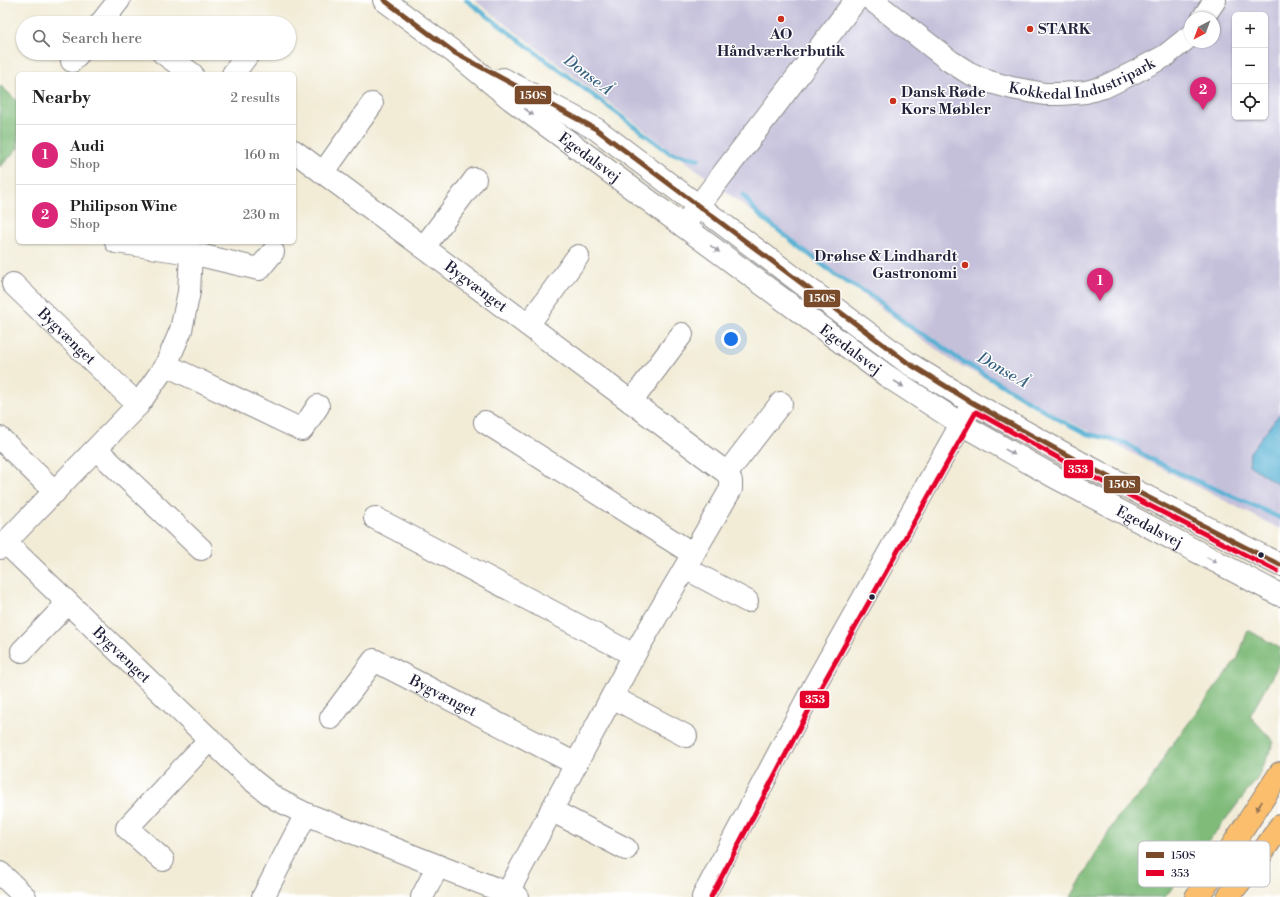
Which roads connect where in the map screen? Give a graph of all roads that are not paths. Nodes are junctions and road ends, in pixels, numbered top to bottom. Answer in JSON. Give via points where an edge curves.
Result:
{"nodes":[{"id":1,"x":384,"y":0,"type":"edge"},
{"id":2,"x":856,"y":0,"type":"edge"},
{"id":3,"x":872,"y":0,"type":"edge"},
{"id":4,"x":1215,"y":0,"type":"edge"},
{"id":5,"x":1207,"y":12,"type":"edge"},
{"id":6,"x":1184,"y":41,"type":"edge"},
{"id":7,"x":455,"y":53,"type":"junction"},
{"id":8,"x":173,"y":60,"type":"edge"},
{"id":9,"x":244,"y":60,"type":"edge"},
{"id":10,"x":189,"y":72,"type":"edge"},
{"id":11,"x":235,"y":72,"type":"edge"},
{"id":12,"x":372,"y":104,"type":"dead end"},
{"id":13,"x":546,"y":125,"type":"junction"},
{"id":14,"x":296,"y":152,"type":"edge"},
{"id":15,"x":324,"y":173,"type":"junction"},
{"id":16,"x":475,"y":179,"type":"dead end"},
{"id":17,"x":698,"y":206,"type":"junction"},
{"id":18,"x":684,"y":226,"type":"junction"},
{"id":19,"x":130,"y":244,"type":"edge"},
{"id":20,"x":424,"y":247,"type":"junction"},
{"id":21,"x":273,"y":252,"type":"dead end"},
{"id":22,"x":191,"y":253,"type":"junction"},
{"id":23,"x":578,"y":256,"type":"dead end"},
{"id":24,"x":13,"y":284,"type":"dead end"},
{"id":25,"x":528,"y":325,"type":"junction"},
{"id":26,"x":682,"y":334,"type":"dead end"},
{"id":27,"x":166,"y":365,"type":"junction"},
{"id":28,"x":631,"y":402,"type":"junction"},
{"id":29,"x":782,"y":403,"type":"dead end"},
{"id":30,"x":974,"y":403,"type":"junction"},
{"id":31,"x":138,"y":405,"type":"junction"},
{"id":32,"x":318,"y":406,"type":"dead end"},
{"id":33,"x":485,"y":422,"type":"dead end"},
{"id":34,"x":961,"y":424,"type":"junction"},
{"id":35,"x":0,"y":438,"type":"edge"},
{"id":36,"x":96,"y":449,"type":"junction"},
{"id":37,"x":726,"y":474,"type":"junction"},
{"id":38,"x":55,"y":492,"type":"junction"},
{"id":39,"x":375,"y":518,"type":"dead end"},
{"id":40,"x":3,"y":545,"type":"edge"},
{"id":41,"x":200,"y":549,"type":"dead end"},
{"id":42,"x":689,"y":561,"type":"junction"},
{"id":43,"x":1280,"y":565,"type":"edge"},
{"id":44,"x":1280,"y":595,"type":"edge"},
{"id":45,"x":747,"y":601,"type":"dead end"},
{"id":46,"x":68,"y":603,"type":"junction"},
{"id":47,"x":22,"y":651,"type":"dead end"},
{"id":48,"x":634,"y":655,"type":"junction"},
{"id":49,"x":612,"y":697,"type":"junction"},
{"id":50,"x":331,"y":718,"type":"dead end"},
{"id":51,"x":686,"y":736,"type":"dead end"},
{"id":52,"x":210,"y":739,"type":"junction"},
{"id":53,"x":576,"y":764,"type":"junction"},
{"id":54,"x":1280,"y":773,"type":"edge"},
{"id":55,"x":551,"y":810,"type":"junction"},
{"id":56,"x":306,"y":814,"type":"junction"},
{"id":57,"x":1280,"y":826,"type":"edge"},
{"id":58,"x":1235,"y":841,"type":"edge"},
{"id":59,"x":1270,"y":841,"type":"edge"},
{"id":60,"x":1280,"y":842,"type":"edge"},
{"id":61,"x":626,"y":849,"type":"dead end"},
{"id":62,"x":1270,"y":850,"type":"edge"},
{"id":63,"x":163,"y":860,"type":"dead end"},
{"id":64,"x":438,"y":866,"type":"junction"},
{"id":65,"x":0,"y":872,"type":"edge"},
{"id":66,"x":1204,"y":887,"type":"edge"},
{"id":67,"x":1236,"y":887,"type":"edge"},
{"id":68,"x":512,"y":895,"type":"edge"},
{"id":69,"x":26,"y":897,"type":"edge"},
{"id":70,"x":264,"y":897,"type":"edge"},
{"id":71,"x":422,"y":897,"type":"edge"},
{"id":72,"x":703,"y":897,"type":"edge"},
{"id":73,"x":1196,"y":897,"type":"edge"},
{"id":74,"x":1228,"y":897,"type":"edge"}],
"edges":[{"from":1,"to":7,"type":"street","name":"Egedalsvej"},
{"from":2,"to":17,"type":"street"},
{"from":3,"to":6,"type":"street","name":"Kokkedal Industripark","via":[[969,73],[990,82],[1044,94],[1086,92],[1104,87],[1165,56]]},
{"from":4,"to":5,"type":"street"},
{"from":7,"to":13,"type":"street","name":"Egedalsvej","one_way":true},
{"from":7,"to":17,"type":"street","name":"Egedalsvej","via":[[596,129]]},
{"from":8,"to":10,"type":"street"},
{"from":9,"to":11,"type":"street"},
{"from":12,"to":15,"type":"street"},
{"from":13,"to":17,"type":"street","via":[[577,136],[680,209]]},
{"from":13,"to":18,"type":"street","name":"Egedalsvej"},
{"from":14,"to":15,"type":"street","name":"Bygvænget"},
{"from":15,"to":20,"type":"street","name":"Bygvænget"},
{"from":16,"to":20,"type":"street"},
{"from":17,"to":18,"type":"street"},
{"from":17,"to":30,"type":"street","name":"Egedalsvej","via":[[908,363]]},
{"from":18,"to":34,"type":"street","name":"Egedalsvej","one_way":true,"via":[[887,376]]},
{"from":19,"to":22,"type":"street"},
{"from":20,"to":25,"type":"street","name":"Bygvænget"},
{"from":21,"to":22,"type":"street","via":[[259,269]]},
{"from":22,"to":27,"type":"street","name":"Bygvænget","via":[[189,292],[181,330]]},
{"from":23,"to":25,"type":"street"},
{"from":24,"to":31,"type":"street","name":"Bygvænget"},
{"from":25,"to":28,"type":"street","name":"Bygvænget"},
{"from":26,"to":28,"type":"street"},
{"from":27,"to":31,"type":"street","name":"Bygvænget"},
{"from":27,"to":32,"type":"street","via":[[302,430]]},
{"from":28,"to":37,"type":"street","name":"Bygvænget"},
{"from":29,"to":37,"type":"street"},
{"from":30,"to":34,"type":"street"},
{"from":30,"to":43,"type":"street","name":"Egedalsvej","via":[[1083,464]]},
{"from":31,"to":36,"type":"street","name":"Bygvænget"},
{"from":33,"to":42,"type":"street"},
{"from":34,"to":44,"type":"street","name":"Egedalsvej","one_way":true,"via":[[1053,476]]},
{"from":34,"to":72,"type":"street","via":[[814,686]]},
{"from":35,"to":38,"type":"street"},
{"from":36,"to":38,"type":"street","name":"Bygvænget"},
{"from":36,"to":41,"type":"street"},
{"from":37,"to":42,"type":"street","name":"Bygvænget","via":[[731,481],[731,489]]},
{"from":38,"to":40,"type":"street","name":"Bygvænget"},
{"from":39,"to":48,"type":"street"},
{"from":40,"to":46,"type":"street","name":"Bygvænget"},
{"from":42,"to":45,"type":"street"},
{"from":42,"to":48,"type":"street","name":"Bygvænget"},
{"from":46,"to":47,"type":"street"},
{"from":46,"to":52,"type":"street","name":"Bygvænget"},
{"from":48,"to":49,"type":"street","name":"Bygvænget"},
{"from":49,"to":51,"type":"street"},
{"from":49,"to":53,"type":"street","name":"Bygvænget"},
{"from":50,"to":53,"type":"street","name":"Bygvænget","via":[[374,660]]},
{"from":52,"to":56,"type":"street","name":"Bygvænget","via":[[264,790]]},
{"from":52,"to":63,"type":"street","via":[[127,828]]},
{"from":53,"to":55,"type":"street","name":"Bygvænget"},
{"from":54,"to":58,"type":"main road","one_way":true},
{"from":55,"to":61,"type":"street"},
{"from":55,"to":68,"type":"street","name":"Bygvænget"},
{"from":56,"to":64,"type":"street","name":"Bygvænget"},
{"from":56,"to":70,"type":"street"},
{"from":57,"to":59,"type":"main road"},
{"from":60,"to":62,"type":"street"},
{"from":64,"to":68,"type":"street","name":"Bygvænget"},
{"from":64,"to":71,"type":"street"},
{"from":65,"to":69,"type":"street"},
{"from":66,"to":73,"type":"main road","one_way":true},
{"from":67,"to":74,"type":"main road"}]}
